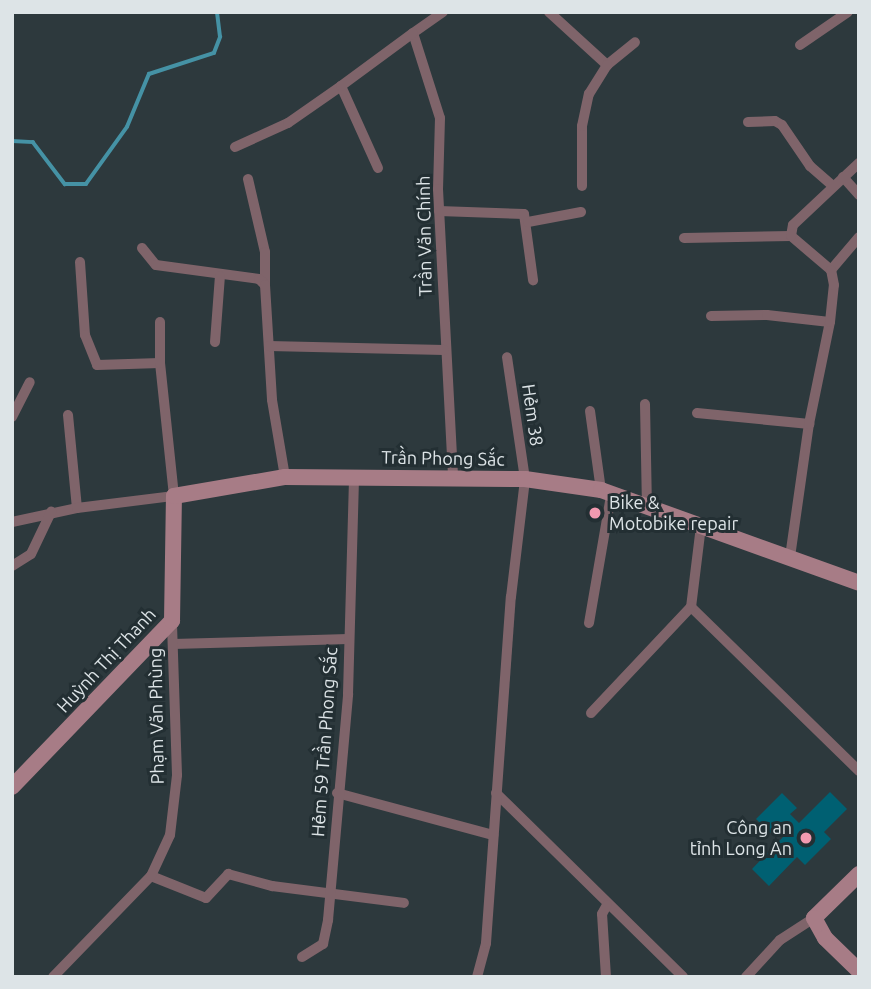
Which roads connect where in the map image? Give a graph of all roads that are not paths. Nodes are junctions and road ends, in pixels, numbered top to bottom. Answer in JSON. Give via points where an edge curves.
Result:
{"nodes":[{"id":1,"x":443,"y":12,"type":"edge"},
{"id":2,"x":549,"y":12,"type":"edge"},
{"id":3,"x":848,"y":12,"type":"edge"},
{"id":4,"x":413,"y":33,"type":"junction"},
{"id":5,"x":635,"y":42,"type":"dead end"},
{"id":6,"x":800,"y":45,"type":"dead end"},
{"id":7,"x":607,"y":65,"type":"junction"},
{"id":8,"x":341,"y":86,"type":"junction"},
{"id":9,"x":748,"y":122,"type":"dead end"},
{"id":10,"x":235,"y":147,"type":"dead end"},
{"id":11,"x":859,"y":163,"type":"edge"},
{"id":12,"x":379,"y":168,"type":"dead end"},
{"id":13,"x":843,"y":177,"type":"junction"},
{"id":14,"x":248,"y":179,"type":"dead end"},
{"id":15,"x":582,"y":186,"type":"dead end"},
{"id":16,"x":834,"y":186,"type":"junction"},
{"id":17,"x":859,"y":195,"type":"edge"},
{"id":18,"x":439,"y":211,"type":"junction"},
{"id":19,"x":582,"y":212,"type":"dead end"},
{"id":20,"x":528,"y":222,"type":"junction"},
{"id":21,"x":791,"y":236,"type":"junction"},
{"id":22,"x":859,"y":237,"type":"edge"},
{"id":23,"x":684,"y":238,"type":"dead end"},
{"id":24,"x":142,"y":248,"type":"dead end"},
{"id":25,"x":80,"y":261,"type":"dead end"},
{"id":26,"x":831,"y":270,"type":"junction"},
{"id":27,"x":220,"y":276,"type":"junction"},
{"id":28,"x":533,"y":280,"type":"dead end"},
{"id":29,"x":265,"y":285,"type":"junction"},
{"id":30,"x":711,"y":316,"type":"dead end"},
{"id":31,"x":160,"y":322,"type":"dead end"},
{"id":32,"x":830,"y":322,"type":"junction"},
{"id":33,"x":215,"y":342,"type":"dead end"},
{"id":34,"x":269,"y":346,"type":"junction"},
{"id":35,"x":444,"y":350,"type":"junction"},
{"id":36,"x":507,"y":357,"type":"dead end"},
{"id":37,"x":160,"y":363,"type":"junction"},
{"id":38,"x":30,"y":382,"type":"dead end"},
{"id":39,"x":645,"y":404,"type":"dead end"},
{"id":40,"x":590,"y":411,"type":"dead end"},
{"id":41,"x":697,"y":413,"type":"dead end"},
{"id":42,"x":68,"y":415,"type":"dead end"},
{"id":43,"x":12,"y":417,"type":"edge"},
{"id":44,"x":809,"y":424,"type":"junction"},
{"id":45,"x":354,"y":475,"type":"junction"},
{"id":46,"x":285,"y":477,"type":"junction"},
{"id":47,"x":453,"y":478,"type":"junction"},
{"id":48,"x":525,"y":479,"type":"junction"},
{"id":49,"x":606,"y":492,"type":"junction"},
{"id":50,"x":174,"y":496,"type":"junction"},
{"id":51,"x":647,"y":507,"type":"junction"},
{"id":52,"x":77,"y":508,"type":"junction"},
{"id":53,"x":51,"y":512,"type":"junction"},
{"id":54,"x":13,"y":519,"type":"edge"},
{"id":55,"x":701,"y":526,"type":"junction"},
{"id":56,"x":790,"y":557,"type":"junction"},
{"id":57,"x":12,"y":566,"type":"edge"},
{"id":58,"x":859,"y":583,"type":"edge"},
{"id":59,"x":691,"y":607,"type":"junction"},
{"id":60,"x":172,"y":621,"type":"junction"},
{"id":61,"x":589,"y":623,"type":"dead end"},
{"id":62,"x":348,"y":639,"type":"junction"},
{"id":63,"x":173,"y":644,"type":"junction"},
{"id":64,"x":591,"y":713,"type":"dead end"},
{"id":65,"x":859,"y":771,"type":"edge"},
{"id":66,"x":12,"y":787,"type":"edge"},
{"id":67,"x":337,"y":793,"type":"junction"},
{"id":68,"x":496,"y":793,"type":"junction"},
{"id":69,"x":493,"y":835,"type":"junction"},
{"id":70,"x":859,"y":874,"type":"edge"},
{"id":71,"x":151,"y":876,"type":"junction"},
{"id":72,"x":330,"y":894,"type":"junction"},
{"id":73,"x":404,"y":903,"type":"dead end"},
{"id":74,"x":607,"y":905,"type":"junction"},
{"id":75,"x":814,"y":918,"type":"junction"},
{"id":76,"x":302,"y":957,"type":"dead end"},
{"id":77,"x":859,"y":971,"type":"edge"},
{"id":78,"x":53,"y":977,"type":"edge"},
{"id":79,"x":477,"y":977,"type":"edge"},
{"id":80,"x":606,"y":977,"type":"edge"},
{"id":81,"x":683,"y":977,"type":"edge"},
{"id":82,"x":747,"y":977,"type":"edge"}],
"edges":[{"from":1,"to":4,"type":"street"},
{"from":2,"to":7,"type":"street"},
{"from":3,"to":6,"type":"street"},
{"from":4,"to":8,"type":"street"},
{"from":4,"to":18,"type":"street","name":"Trần Văn Chính","via":[[440,118]]},
{"from":5,"to":7,"type":"street"},
{"from":7,"to":15,"type":"street","via":[[589,94],[582,125]]},
{"from":8,"to":10,"type":"street","via":[[288,123]]},
{"from":8,"to":12,"type":"street"},
{"from":9,"to":16,"type":"street","via":[[782,125],[810,166]]},
{"from":11,"to":13,"type":"street"},
{"from":13,"to":16,"type":"street"},
{"from":13,"to":17,"type":"street"},
{"from":14,"to":29,"type":"street","via":[[265,252]]},
{"from":16,"to":21,"type":"street","via":[[793,225]]},
{"from":18,"to":20,"type":"street","via":[[517,211]]},
{"from":18,"to":35,"type":"street","name":"Trần Văn Chính"},
{"from":19,"to":20,"type":"street"},
{"from":20,"to":28,"type":"street"},
{"from":21,"to":23,"type":"street"},
{"from":21,"to":26,"type":"street"},
{"from":22,"to":26,"type":"street"},
{"from":24,"to":27,"type":"street","via":[[156,265]]},
{"from":25,"to":37,"type":"street","via":[[85,335],[97,365]]},
{"from":26,"to":32,"type":"street"},
{"from":27,"to":29,"type":"street","via":[[259,279]]},
{"from":27,"to":33,"type":"street"},
{"from":29,"to":34,"type":"street"},
{"from":30,"to":32,"type":"street","via":[[767,315]]},
{"from":31,"to":37,"type":"street"},
{"from":32,"to":44,"type":"street"},
{"from":34,"to":35,"type":"street"},
{"from":34,"to":46,"type":"street"},
{"from":35,"to":47,"type":"street","name":"Trần Văn Chính"},
{"from":36,"to":48,"type":"street","name":"Hẻm 38"},
{"from":37,"to":50,"type":"street"},
{"from":38,"to":43,"type":"street"},
{"from":39,"to":51,"type":"street"},
{"from":40,"to":49,"type":"street"},
{"from":41,"to":44,"type":"street"},
{"from":42,"to":52,"type":"street"},
{"from":44,"to":56,"type":"street"},
{"from":45,"to":46,"type":"street","name":"Trần Phong Sắc"},
{"from":45,"to":47,"type":"street","name":"Trần Phong Sắc"},
{"from":45,"to":62,"type":"street","name":"Hẻm 59 Trần Phong Sắc"},
{"from":46,"to":50,"type":"street","name":"Trần Phong Sắc"},
{"from":47,"to":48,"type":"street","name":"Trần Phong Sắc"},
{"from":48,"to":49,"type":"street","name":"Trần Phong Sắc"},
{"from":48,"to":68,"type":"street","name":"Hẻm 38"},
{"from":49,"to":51,"type":"street","name":"Trần Phong Sắc"},
{"from":49,"to":61,"type":"street"},
{"from":50,"to":52,"type":"street","name":"Trần Phong Sắc"},
{"from":50,"to":60,"type":"street","name":"Huỳnh Thị Thanh"},
{"from":51,"to":55,"type":"street","name":"Trần Phong Sắc"},
{"from":52,"to":53,"type":"street","name":"Trần Phong Sắc"},
{"from":53,"to":54,"type":"street","name":"Trần Phong Sắc"},
{"from":53,"to":57,"type":"street","via":[[32,554]]},
{"from":55,"to":56,"type":"street","name":"Trần Phong Sắc"},
{"from":55,"to":59,"type":"street"},
{"from":56,"to":58,"type":"street","name":"Trần Phong Sắc"},
{"from":59,"to":64,"type":"street"},
{"from":59,"to":65,"type":"street"},
{"from":60,"to":63,"type":"street","name":"Phạm Văn Phùng"},
{"from":60,"to":66,"type":"street","name":"Huỳnh Thị Thanh"},
{"from":62,"to":63,"type":"street"},
{"from":62,"to":67,"type":"street","name":"Hẻm 59 Trần Phong Sắc","via":[[348,694]]},
{"from":63,"to":71,"type":"street","name":"Phạm Văn Phùng","via":[[177,775],[170,835]]},
{"from":67,"to":69,"type":"street"},
{"from":67,"to":72,"type":"street","name":"Hẻm 59 Trần Phong Sắc"},
{"from":68,"to":69,"type":"street","name":"Hẻm 38"},
{"from":68,"to":74,"type":"street"},
{"from":69,"to":79,"type":"street","name":"Hẻm 38","via":[[486,943]]},
{"from":70,"to":75,"type":"street"},
{"from":71,"to":72,"type":"street","via":[[206,898],[228,874]]},
{"from":71,"to":78,"type":"street","name":"Phạm Văn Phùng"},
{"from":72,"to":73,"type":"street"},
{"from":72,"to":76,"type":"street","name":"Hẻm 59 Trần Phong Sắc","via":[[323,944]]},
{"from":74,"to":80,"type":"street","via":[[602,914]]},
{"from":74,"to":81,"type":"street"},
{"from":75,"to":77,"type":"street","via":[[825,938]]},
{"from":75,"to":82,"type":"street","via":[[780,940]]}]}
